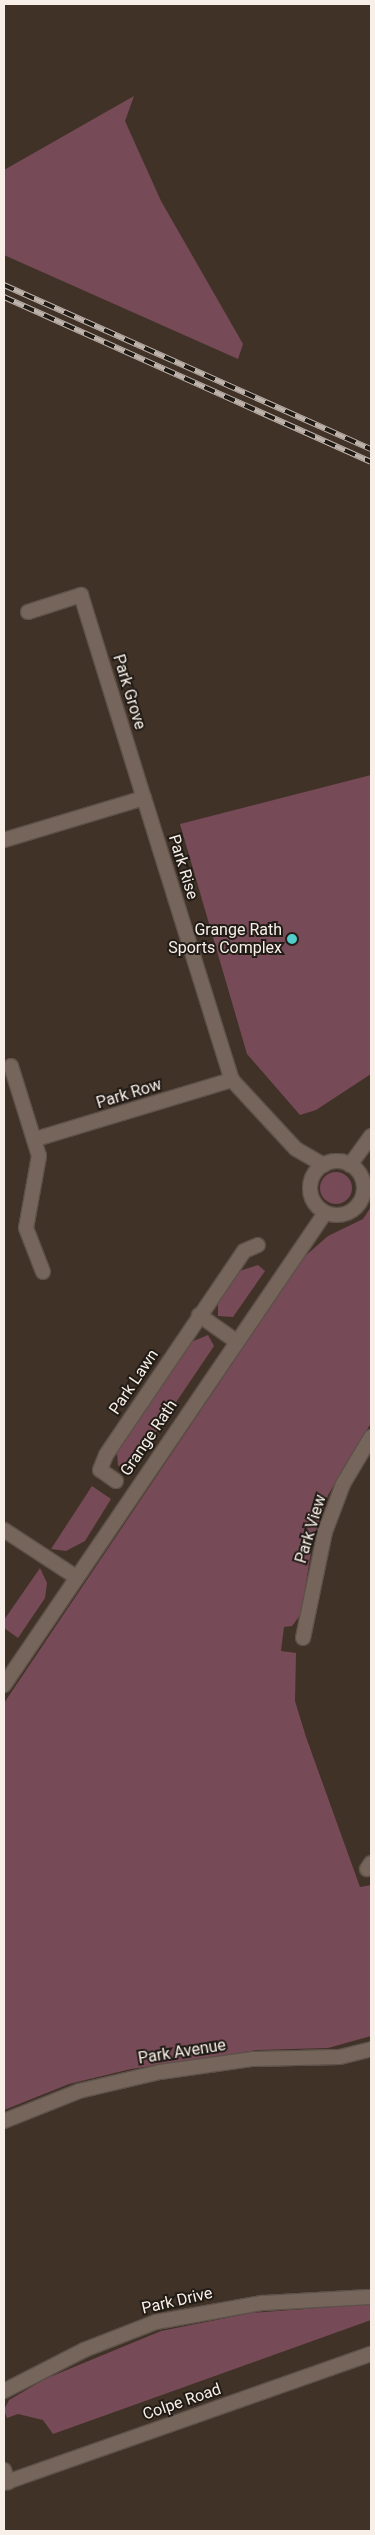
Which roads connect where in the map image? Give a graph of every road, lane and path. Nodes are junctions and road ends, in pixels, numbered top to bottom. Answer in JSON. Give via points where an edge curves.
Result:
{"nodes":[{"id":1,"x":28,"y":612,"type":"dead end"},
{"id":2,"x":144,"y":798,"type":"junction"},
{"id":3,"x":4,"y":840,"type":"edge"},
{"id":4,"x":11,"y":1066,"type":"dead end"},
{"id":5,"x":232,"y":1080,"type":"junction"},
{"id":6,"x":371,"y":1136,"type":"edge"},
{"id":7,"x":36,"y":1139,"type":"junction"},
{"id":8,"x":324,"y":1164,"type":"junction"},
{"id":9,"x":350,"y":1164,"type":"junction"},
{"id":10,"x":325,"y":1213,"type":"junction"},
{"id":11,"x":258,"y":1245,"type":"dead end"},
{"id":12,"x":42,"y":1272,"type":"dead end"},
{"id":13,"x":199,"y":1315,"type":"junction"},
{"id":14,"x":236,"y":1341,"type":"junction"},
{"id":15,"x":371,"y":1438,"type":"edge"},
{"id":16,"x":116,"y":1481,"type":"dead end"},
{"id":17,"x":4,"y":1530,"type":"edge"},
{"id":18,"x":76,"y":1577,"type":"junction"},
{"id":19,"x":304,"y":1638,"type":"dead end"},
{"id":20,"x":4,"y":1685,"type":"edge"},
{"id":21,"x":371,"y":2049,"type":"edge"},
{"id":22,"x":4,"y":2121,"type":"edge"},
{"id":23,"x":371,"y":2297,"type":"edge"},
{"id":24,"x":371,"y":2354,"type":"edge"},
{"id":25,"x":4,"y":2391,"type":"edge"},
{"id":26,"x":5,"y":2479,"type":"edge"}],
"edges":[{"from":1,"to":2,"type":"street","name":"Park Grove","via":[[81,595]]},
{"from":2,"to":3,"type":"street"},
{"from":2,"to":5,"type":"street","name":"Park Rise"},
{"from":4,"to":7,"type":"street"},
{"from":5,"to":7,"type":"street","name":"Park Row"},
{"from":5,"to":8,"type":"street","name":"Park Rise","via":[[296,1149]]},
{"from":6,"to":9,"type":"street"},
{"from":7,"to":12,"type":"street","via":[[40,1168],[26,1228]]},
{"from":8,"to":9,"type":"street"},
{"from":8,"to":10,"type":"street","via":[[310,1185],[313,1201]]},
{"from":9,"to":10,"type":"street","via":[[362,1178],[358,1204],[343,1214]]},
{"from":10,"to":14,"type":"street","name":"Grange Rath"},
{"from":11,"to":13,"type":"street","name":"Park Lawn","via":[[244,1250]]},
{"from":13,"to":14,"type":"street"},
{"from":13,"to":16,"type":"street","name":"Park Lawn","via":[[100,1470]]},
{"from":14,"to":18,"type":"street","name":"Grange Rath"},
{"from":15,"to":19,"type":"street","name":"Park View","via":[[344,1484],[325,1532]]},
{"from":17,"to":18,"type":"street"},
{"from":18,"to":20,"type":"street","name":"Grange Rath"},
{"from":21,"to":22,"type":"street","name":"Park Avenue","via":[[340,2057],[253,2059],[151,2074],[61,2096]]},
{"from":23,"to":25,"type":"street","name":"Park Drive","via":[[262,2303],[156,2322],[84,2350]]},
{"from":24,"to":26,"type":"street","name":"Colpe Road"}]}
